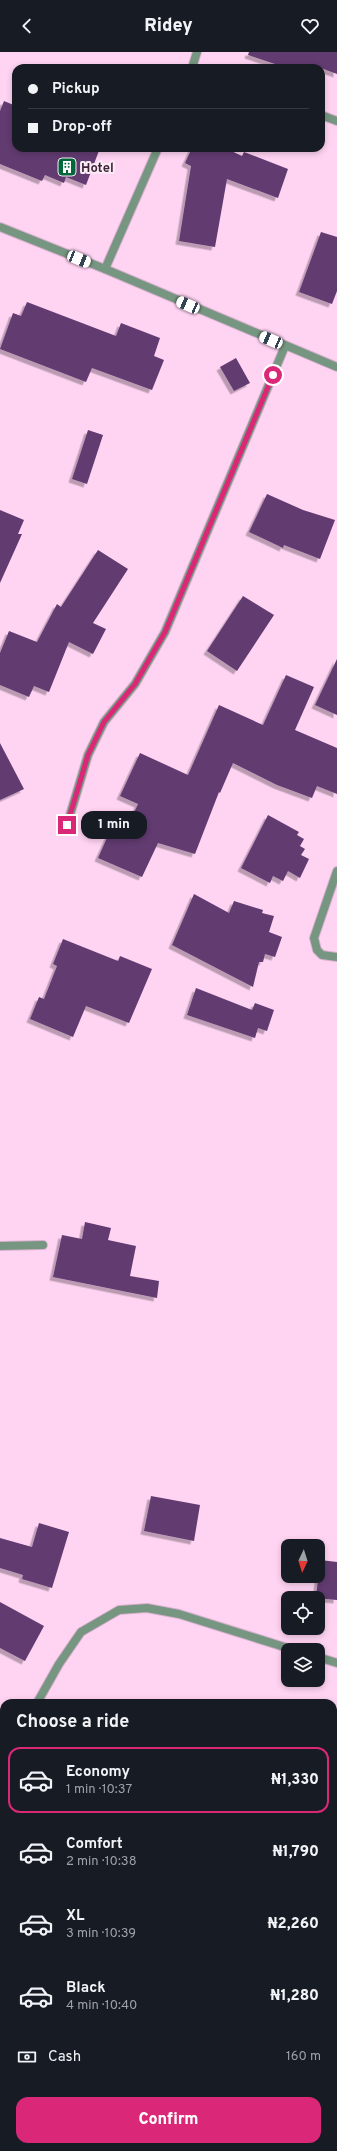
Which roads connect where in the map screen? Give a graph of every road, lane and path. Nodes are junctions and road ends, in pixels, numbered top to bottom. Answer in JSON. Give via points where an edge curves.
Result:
{"nodes":[{"id":1,"x":198,"y":52,"type":"edge"},
{"id":2,"x":194,"y":64,"type":"edge"},
{"id":3,"x":325,"y":116,"type":"edge"},
{"id":4,"x":337,"y":121,"type":"edge"},
{"id":5,"x":156,"y":152,"type":"edge"},
{"id":6,"x":0,"y":227,"type":"edge"},
{"id":7,"x":105,"y":269,"type":"junction"},
{"id":8,"x":285,"y":346,"type":"junction"},
{"id":9,"x":337,"y":367,"type":"edge"},
{"id":10,"x":67,"y":825,"type":"dead end"},
{"id":11,"x":337,"y":871,"type":"edge"},
{"id":12,"x":337,"y":957,"type":"edge"},
{"id":13,"x":42,"y":1245,"type":"dead end"},
{"id":14,"x":0,"y":1246,"type":"edge"},
{"id":15,"x":281,"y":1646,"type":"edge"},
{"id":16,"x":325,"y":1659,"type":"edge"},
{"id":17,"x":337,"y":1663,"type":"edge"},
{"id":18,"x":38,"y":1699,"type":"edge"}],
"edges":[{"from":1,"to":2,"type":"street"},
{"from":3,"to":4,"type":"street"},
{"from":5,"to":7,"type":"street"},
{"from":6,"to":7,"type":"street"},
{"from":7,"to":8,"type":"street"},
{"from":8,"to":9,"type":"street"},
{"from":8,"to":10,"type":"street","via":[[165,632],[135,684],[104,722],[88,755]]},
{"from":11,"to":12,"type":"street","via":[[314,938],[322,954]]},
{"from":13,"to":14,"type":"street"},
{"from":15,"to":18,"type":"street","via":[[179,1614],[147,1608],[119,1610],[81,1632]]},
{"from":16,"to":17,"type":"street"}]}
